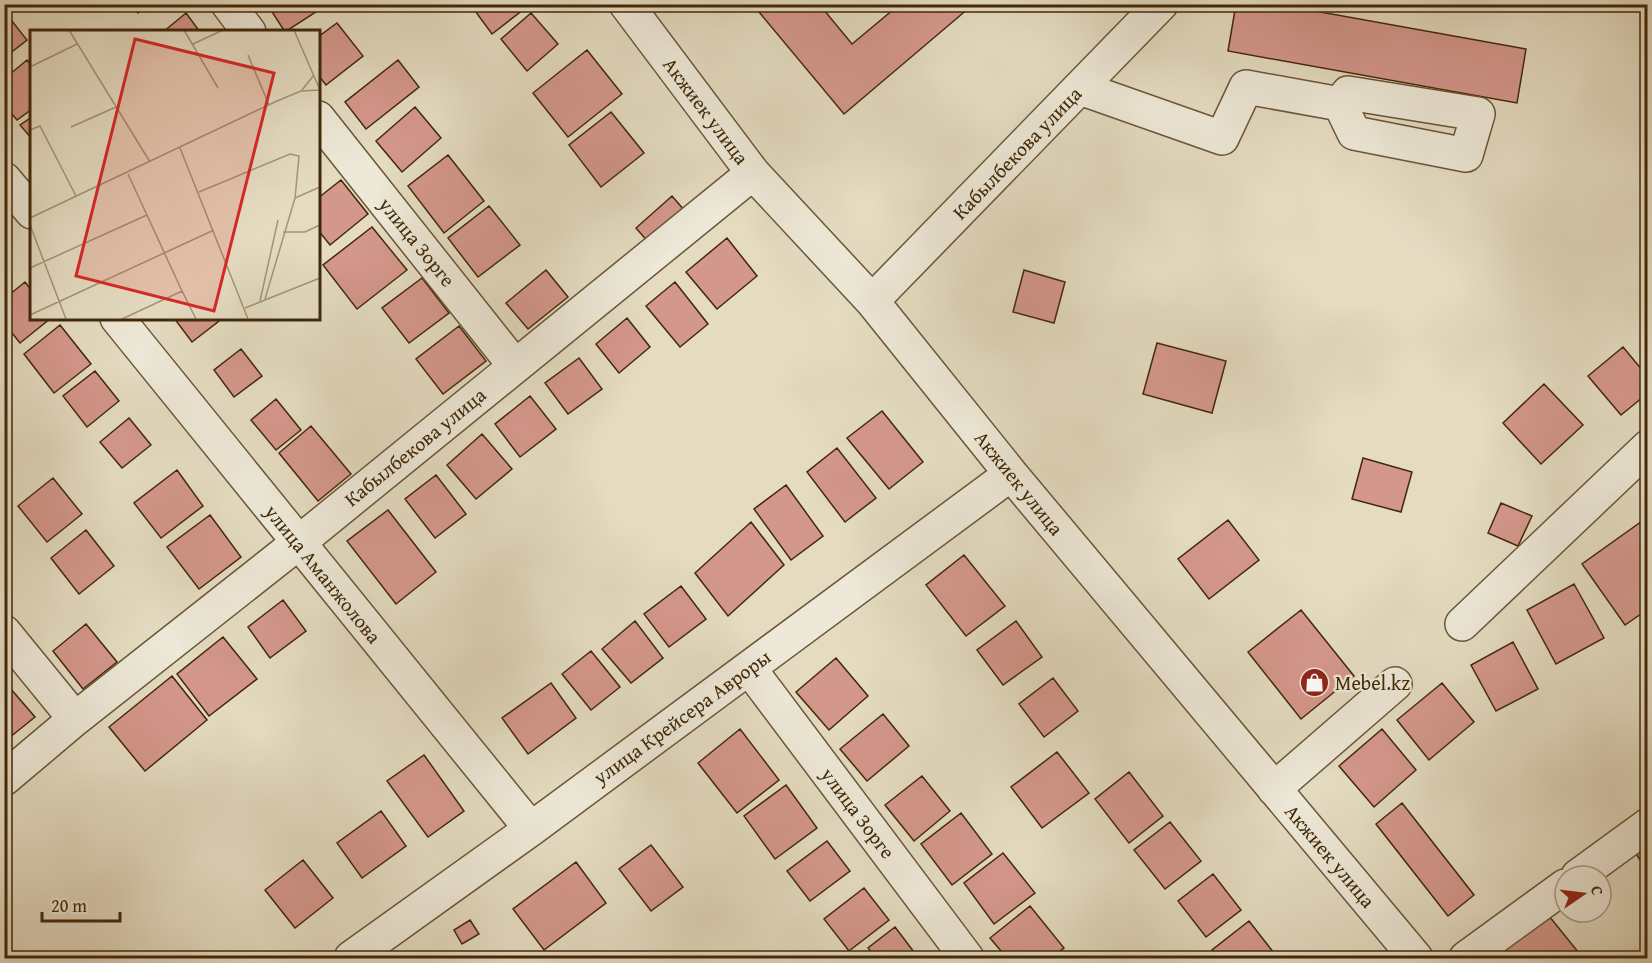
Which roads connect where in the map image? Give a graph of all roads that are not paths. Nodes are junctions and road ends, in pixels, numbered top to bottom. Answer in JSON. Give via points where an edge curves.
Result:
{"nodes":[{"id":1,"x":228,"y":4,"type":"edge"},
{"id":2,"x":626,"y":4,"type":"edge"},
{"id":3,"x":1161,"y":4,"type":"edge"},
{"id":4,"x":248,"y":30,"type":"edge"},
{"id":5,"x":1080,"y":88,"type":"junction"},
{"id":6,"x":1340,"y":104,"type":"dead end"},
{"id":7,"x":320,"y":121,"type":"edge"},
{"id":8,"x":753,"y":173,"type":"junction"},
{"id":9,"x":4,"y":179,"type":"edge"},
{"id":10,"x":30,"y":210,"type":"edge"},
{"id":11,"x":872,"y":301,"type":"junction"},
{"id":12,"x":119,"y":320,"type":"edge"},
{"id":13,"x":515,"y":366,"type":"junction"},
{"id":14,"x":1647,"y":447,"type":"edge"},
{"id":15,"x":1011,"y":474,"type":"junction"},
{"id":16,"x":298,"y":543,"type":"junction"},
{"id":17,"x":1462,"y":624,"type":"dead end"},
{"id":18,"x":4,"y":632,"type":"edge"},
{"id":19,"x":749,"y":668,"type":"junction"},
{"id":20,"x":1395,"y":684,"type":"dead end"},
{"id":21,"x":75,"y":719,"type":"junction"},
{"id":22,"x":4,"y":779,"type":"edge"},
{"id":23,"x":1274,"y":789,"type":"junction"},
{"id":24,"x":1647,"y":825,"type":"edge"},
{"id":25,"x":531,"y":829,"type":"junction"},
{"id":26,"x":1594,"y":864,"type":"edge"},
{"id":27,"x":1553,"y":895,"type":"edge"},
{"id":28,"x":351,"y":958,"type":"edge"},
{"id":29,"x":967,"y":958,"type":"edge"},
{"id":30,"x":1416,"y":958,"type":"edge"},
{"id":31,"x":1466,"y":958,"type":"edge"}],
"edges":[{"from":1,"to":4,"type":"street"},
{"from":2,"to":8,"type":"street","name":"Акжиек улица"},
{"from":3,"to":5,"type":"street","name":"Кабылбекова улица"},
{"from":5,"to":6,"type":"street","via":[[1222,138],[1246,87]]},
{"from":5,"to":11,"type":"street","name":"Кабылбекова улица"},
{"from":7,"to":13,"type":"street","name":"улица Зорге"},
{"from":8,"to":11,"type":"street","name":"Акжиек улица"},
{"from":8,"to":13,"type":"street","name":"Кабылбекова улица"},
{"from":9,"to":10,"type":"street"},
{"from":11,"to":15,"type":"street","name":"Акжиек улица"},
{"from":12,"to":16,"type":"street","name":"улица Аманжолова"},
{"from":13,"to":16,"type":"street","name":"Кабылбекова улица"},
{"from":14,"to":17,"type":"street"},
{"from":15,"to":19,"type":"street","name":"улица Крейсера Авроры"},
{"from":15,"to":23,"type":"street","name":"Акжиек улица"},
{"from":16,"to":21,"type":"street","name":"Кабылбекова улица"},
{"from":16,"to":25,"type":"street","name":"улица Аманжолова"},
{"from":18,"to":21,"type":"street"},
{"from":19,"to":25,"type":"street","name":"улица Крейсера Авроры"},
{"from":19,"to":29,"type":"street","name":"улица Зорге"},
{"from":20,"to":23,"type":"street"},
{"from":21,"to":22,"type":"street","name":"Кабылбекова улица"},
{"from":23,"to":30,"type":"street","name":"Акжиек улица"},
{"from":24,"to":26,"type":"street"},
{"from":25,"to":28,"type":"street","name":"улица Крейсера Авроры"},
{"from":27,"to":31,"type":"street"}]}
